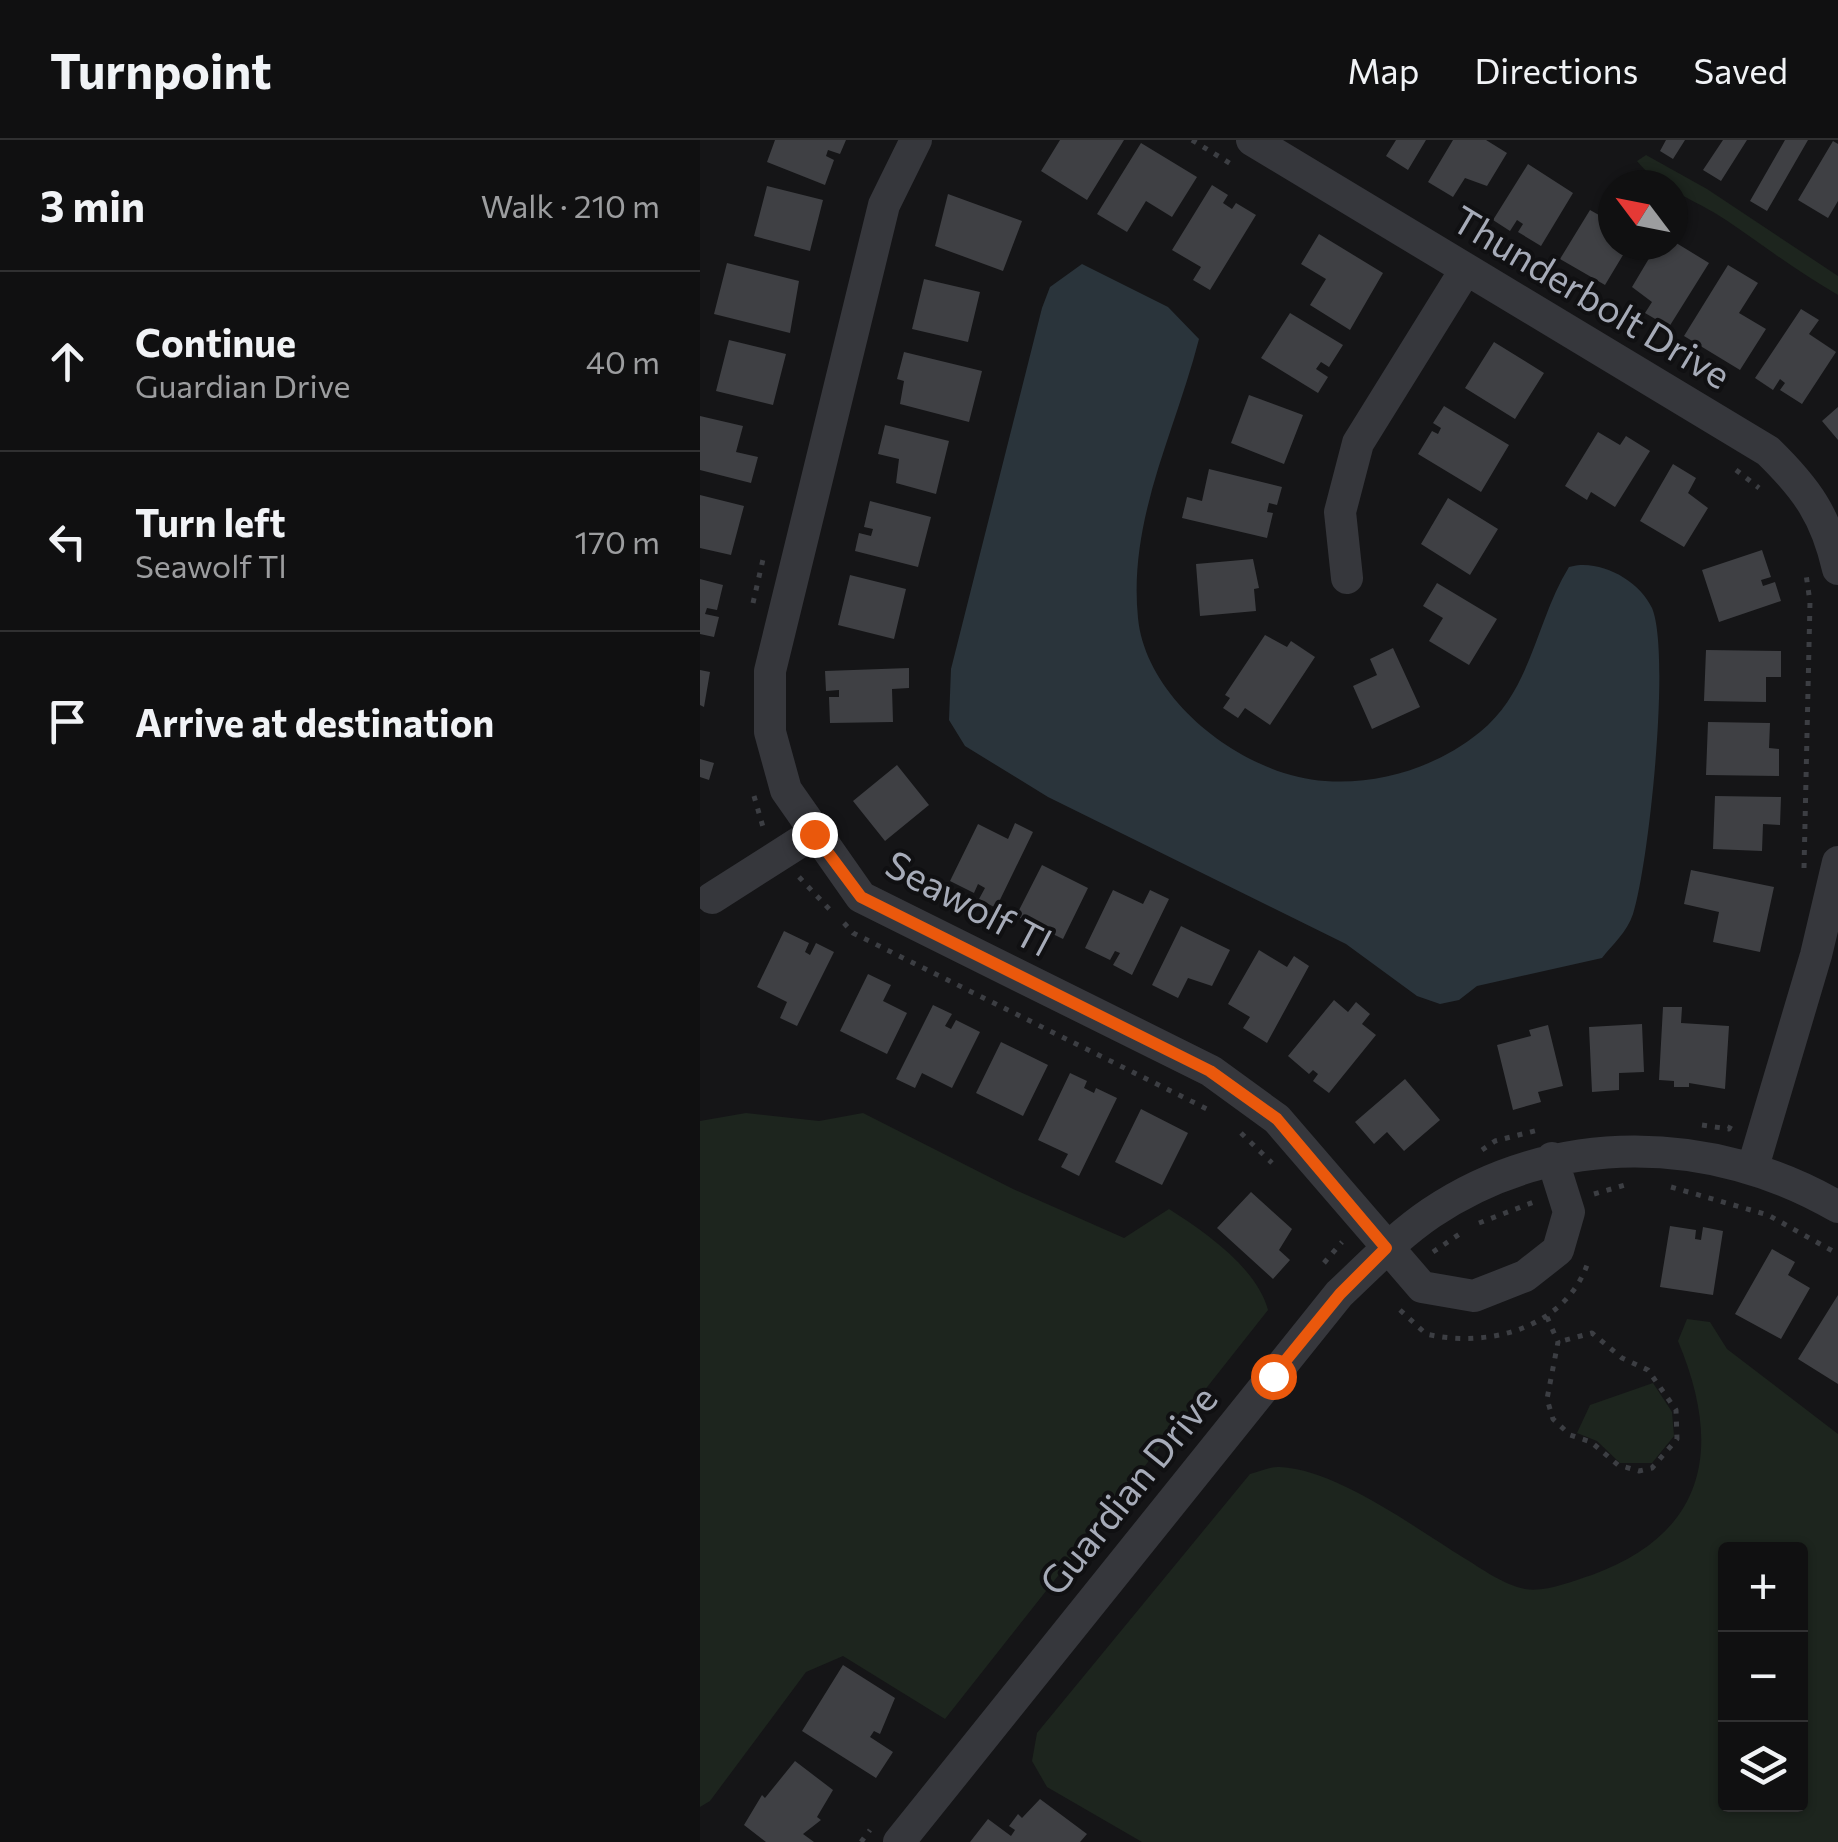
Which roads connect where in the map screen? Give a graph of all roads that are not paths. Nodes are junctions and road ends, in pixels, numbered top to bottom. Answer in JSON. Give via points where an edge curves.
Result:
{"nodes":[{"id":1,"x":916,"y":140,"type":"edge"},
{"id":2,"x":1247,"y":155,"type":"edge"},
{"id":3,"x":1466,"y":270,"type":"junction"},
{"id":4,"x":1838,"y":569,"type":"edge"},
{"id":5,"x":1347,"y":578,"type":"dead end"},
{"id":6,"x":814,"y":834,"type":"junction"},
{"id":7,"x":1838,"y":862,"type":"edge"},
{"id":8,"x":712,"y":898,"type":"dead end"},
{"id":9,"x":1552,"y":1158,"type":"junction"},
{"id":10,"x":1754,"y":1167,"type":"junction"},
{"id":11,"x":1838,"y":1207,"type":"edge"},
{"id":12,"x":1386,"y":1248,"type":"junction"},
{"id":13,"x":899,"y":1842,"type":"edge"}],
"edges":[{"from":1,"to":6,"type":"street","name":"Seawolf Tl","via":[[884,205],[770,671],[770,732],[786,790]]},
{"from":2,"to":3,"type":"street","name":"Thunderbolt Drive"},
{"from":3,"to":4,"type":"street","name":"Thunderbolt Drive","via":[[1768,452],[1802,484],[1829,530]]},
{"from":3,"to":5,"type":"street","via":[[1358,444],[1340,512]]},
{"from":6,"to":8,"type":"street"},
{"from":6,"to":12,"type":"street","name":"Seawolf Tl","via":[[861,897],[1210,1071],[1277,1119]]},
{"from":7,"to":10,"type":"street"},
{"from":9,"to":10,"type":"street","name":"Guardian Drive","via":[[1680,1153]]},
{"from":9,"to":12,"type":"street","name":"Guardian Drive","via":[[1433,1212]]},
{"from":9,"to":12,"type":"street","name":"Seawolf Tl","via":[[1569,1212],[1558,1250],[1526,1276],[1474,1296],[1422,1287]]},
{"from":10,"to":11,"type":"street","name":"Guardian Drive"},
{"from":12,"to":13,"type":"street","name":"Guardian Drive","via":[[1340,1294]]}]}
